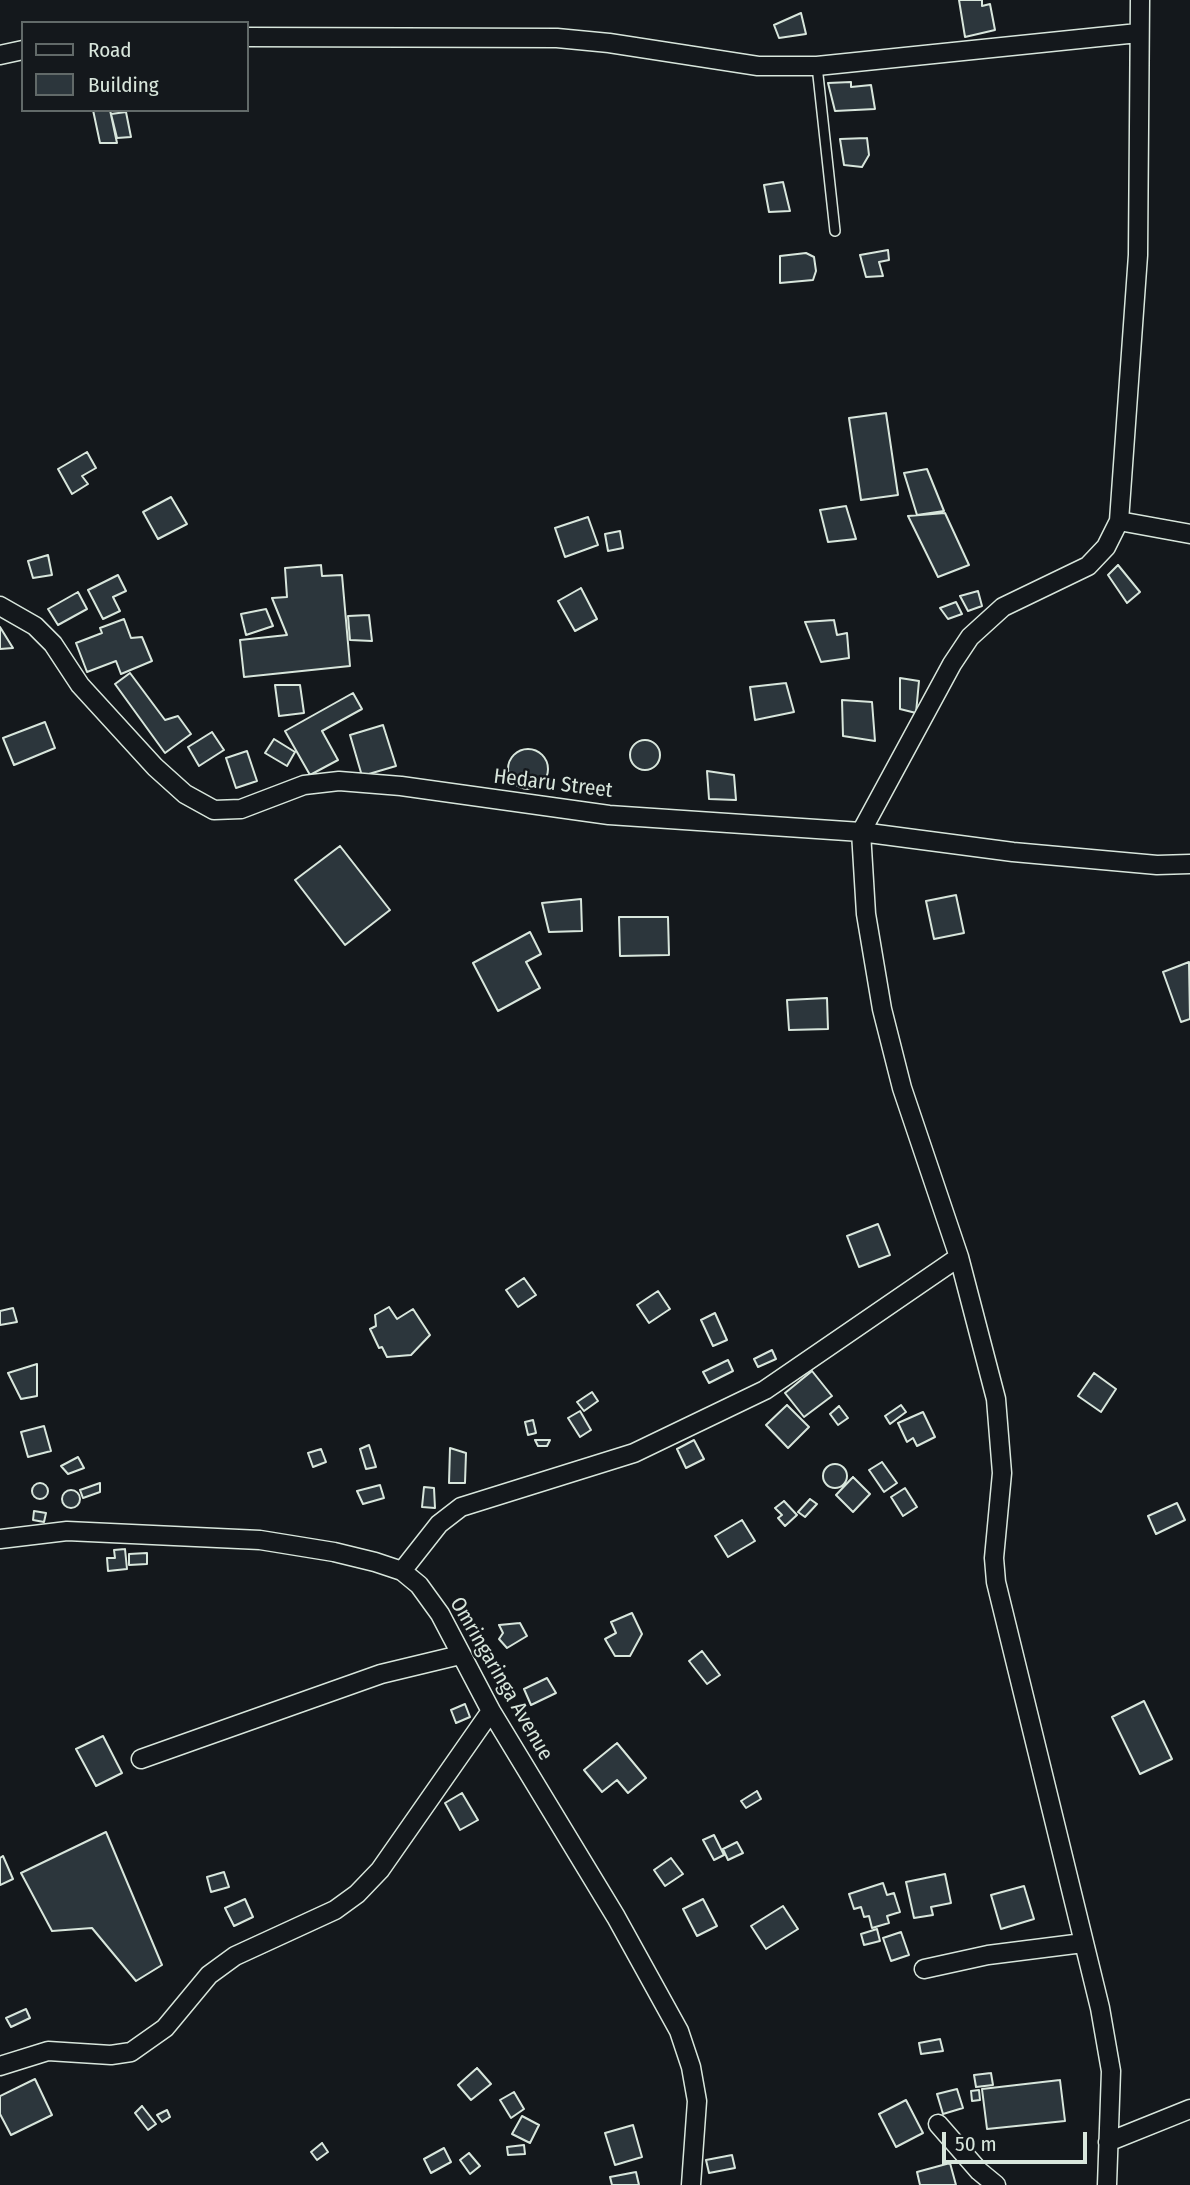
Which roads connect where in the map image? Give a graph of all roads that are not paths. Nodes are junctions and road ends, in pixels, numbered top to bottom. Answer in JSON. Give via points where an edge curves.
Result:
{"nodes":[{"id":1,"x":1140,"y":0,"type":"edge"},
{"id":2,"x":1139,"y":33,"type":"junction"},
{"id":3,"x":248,"y":37,"type":"edge"},
{"id":4,"x":21,"y":50,"type":"edge"},
{"id":5,"x":0,"y":55,"type":"edge"},
{"id":6,"x":817,"y":66,"type":"junction"},
{"id":7,"x":835,"y":231,"type":"dead end"},
{"id":8,"x":1119,"y":521,"type":"junction"},
{"id":9,"x":1190,"y":534,"type":"edge"},
{"id":10,"x":0,"y":606,"type":"edge"},
{"id":11,"x":861,"y":832,"type":"junction"},
{"id":12,"x":1190,"y":864,"type":"edge"},
{"id":13,"x":959,"y":1256,"type":"junction"},
{"id":14,"x":0,"y":1539,"type":"edge"},
{"id":15,"x":402,"y":1571,"type":"junction"},
{"id":16,"x":460,"y":1654,"type":"junction"},
{"id":17,"x":491,"y":1711,"type":"junction"},
{"id":18,"x":141,"y":1759,"type":"dead end"},
{"id":19,"x":1083,"y":1943,"type":"junction"},
{"id":20,"x":924,"y":1969,"type":"dead end"},
{"id":21,"x":0,"y":2066,"type":"edge"},
{"id":22,"x":1190,"y":2109,"type":"edge"},
{"id":23,"x":938,"y":2124,"type":"dead end"},
{"id":24,"x":1108,"y":2142,"type":"junction"},
{"id":25,"x":691,"y":2185,"type":"edge"},
{"id":26,"x":996,"y":2185,"type":"edge"},
{"id":27,"x":1107,"y":2185,"type":"edge"}],
"edges":[{"from":1,"to":2,"type":"street"},
{"from":2,"to":6,"type":"street"},
{"from":2,"to":8,"type":"street","via":[[1138,255]]},
{"from":3,"to":6,"type":"street","via":[[557,38],[758,66]]},
{"from":4,"to":5,"type":"street"},
{"from":6,"to":7,"type":"lane"},
{"from":8,"to":9,"type":"street"},
{"from":8,"to":11,"type":"street","via":[[1106,547],[1088,566],[1003,607],[970,637]]},
{"from":10,"to":11,"type":"street","name":"Hedaru Street","via":[[35,626],[80,685],[155,767],[185,794],[214,810],[241,809],[304,785],[339,781],[609,815]]},
{"from":11,"to":12,"type":"street","name":"Hedaru Street","via":[[1013,852]]},
{"from":11,"to":13,"type":"street","via":[[866,914],[882,1009],[902,1088]]},
{"from":13,"to":15,"type":"street","via":[[765,1390],[634,1452],[461,1507],[439,1524]]},
{"from":13,"to":19,"type":"street","via":[[996,1399],[1002,1473],[996,1581]]},
{"from":14,"to":15,"type":"street","name":"Omringaringa Avenue","via":[[68,1531],[260,1540],[334,1552]]},
{"from":15,"to":16,"type":"street","name":"Omringaringa Avenue","via":[[433,1605]]},
{"from":16,"to":17,"type":"street","name":"Omringaringa Avenue"},
{"from":16,"to":18,"type":"street","via":[[381,1674]]},
{"from":17,"to":21,"type":"street","via":[[380,1870],[335,1910],[235,1956],[209,1975],[165,2028],[131,2052],[48,2051]]},
{"from":17,"to":25,"type":"street","name":"Omringaringa Avenue","via":[[679,2031],[697,2101]]},
{"from":19,"to":20,"type":"street"},
{"from":19,"to":24,"type":"street","via":[[1111,2071]]},
{"from":22,"to":24,"type":"street"},
{"from":23,"to":26,"type":"street"},
{"from":24,"to":27,"type":"street"}]}
